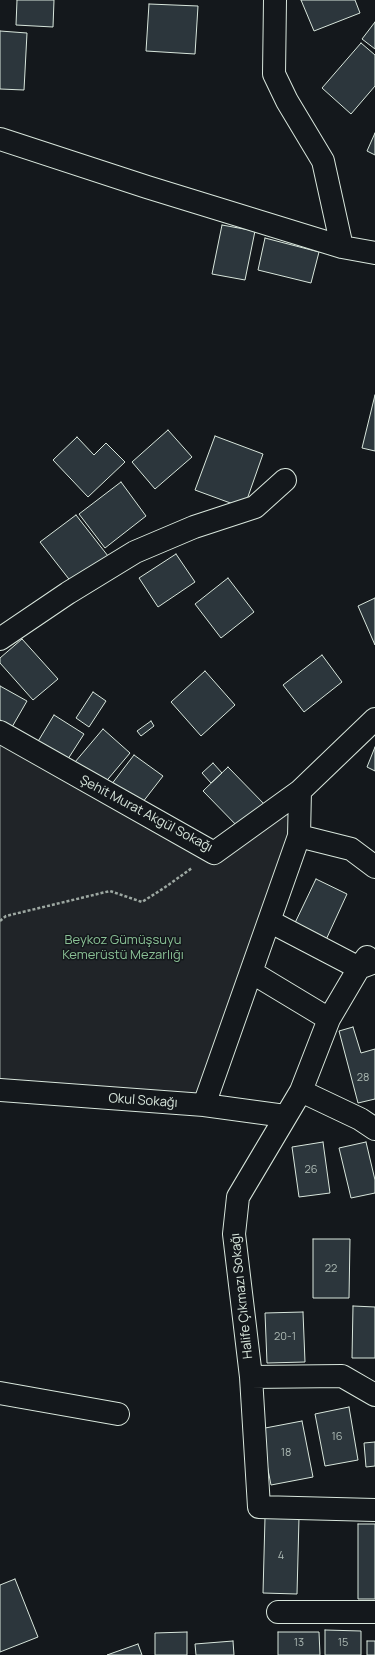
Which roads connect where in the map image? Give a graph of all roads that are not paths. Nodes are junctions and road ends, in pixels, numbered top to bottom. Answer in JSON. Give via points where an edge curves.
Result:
{"nodes":[{"id":1,"x":275,"y":0,"type":"edge"},
{"id":2,"x":0,"y":139,"type":"edge"},
{"id":3,"x":342,"y":247,"type":"junction"},
{"id":4,"x":375,"y":253,"type":"edge"},
{"id":5,"x":285,"y":480,"type":"dead end"},
{"id":6,"x":0,"y":640,"type":"edge"},
{"id":7,"x":375,"y":719,"type":"edge"},
{"id":8,"x":0,"y":732,"type":"edge"},
{"id":9,"x":300,"y":791,"type":"junction"},
{"id":10,"x":299,"y":836,"type":"junction"},
{"id":11,"x":375,"y":866,"type":"edge"},
{"id":12,"x":269,"y":921,"type":"junction"},
{"id":13,"x":375,"y":946,"type":"edge"},
{"id":14,"x":367,"y":965,"type":"edge"},
{"id":15,"x":251,"y":972,"type":"junction"},
{"id":16,"x":329,"y":1019,"type":"junction"},
{"id":17,"x":0,"y":1090,"type":"edge"},
{"id":18,"x":301,"y":1091,"type":"junction"},
{"id":19,"x":204,"y":1106,"type":"junction"},
{"id":20,"x":285,"y":1116,"type":"junction"},
{"id":21,"x":375,"y":1129,"type":"edge"},
{"id":22,"x":251,"y":1377,"type":"junction"},
{"id":23,"x":0,"y":1393,"type":"edge"},
{"id":24,"x":375,"y":1395,"type":"edge"},
{"id":25,"x":118,"y":1414,"type":"dead end"},
{"id":26,"x":375,"y":1510,"type":"edge"},
{"id":27,"x":278,"y":1612,"type":"dead end"},
{"id":28,"x":375,"y":1612,"type":"edge"}],
"edges":[{"from":1,"to":3,"type":"street","via":[[274,74],[322,161]]},
{"from":2,"to":3,"type":"street"},
{"from":3,"to":4,"type":"street"},
{"from":5,"to":6,"type":"street","via":[[255,507],[194,527],[135,552]]},
{"from":7,"to":9,"type":"street","name":"Şehit Murat Akgül Sokağı"},
{"from":8,"to":9,"type":"street","name":"Şehit Murat Akgül Sokağı","via":[[214,853]]},
{"from":9,"to":10,"type":"street"},
{"from":10,"to":11,"type":"street","via":[[350,849]]},
{"from":10,"to":12,"type":"street"},
{"from":12,"to":14,"type":"street"},
{"from":12,"to":15,"type":"street"},
{"from":13,"to":14,"type":"street","name":"Halife Çıkmazı Sokağı"},
{"from":14,"to":16,"type":"street","name":"Halife Çıkmazı Sokağı"},
{"from":15,"to":16,"type":"street"},
{"from":15,"to":19,"type":"street"},
{"from":16,"to":18,"type":"street","name":"Halife Çıkmazı Sokağı"},
{"from":17,"to":19,"type":"street","name":"Okul Sokağı"},
{"from":18,"to":20,"type":"street","name":"Halife Çıkmazı Sokağı"},
{"from":18,"to":21,"type":"street"},
{"from":19,"to":20,"type":"street","name":"Okul Sokağı"},
{"from":20,"to":22,"type":"street","name":"Halife Çıkmazı Sokağı","via":[[238,1197],[234,1234]]},
{"from":22,"to":24,"type":"street","via":[[342,1376]]},
{"from":22,"to":26,"type":"street","name":"Halife Çıkmazı Sokağı","via":[[259,1508]]},
{"from":23,"to":25,"type":"street"},
{"from":27,"to":28,"type":"street"}]}
